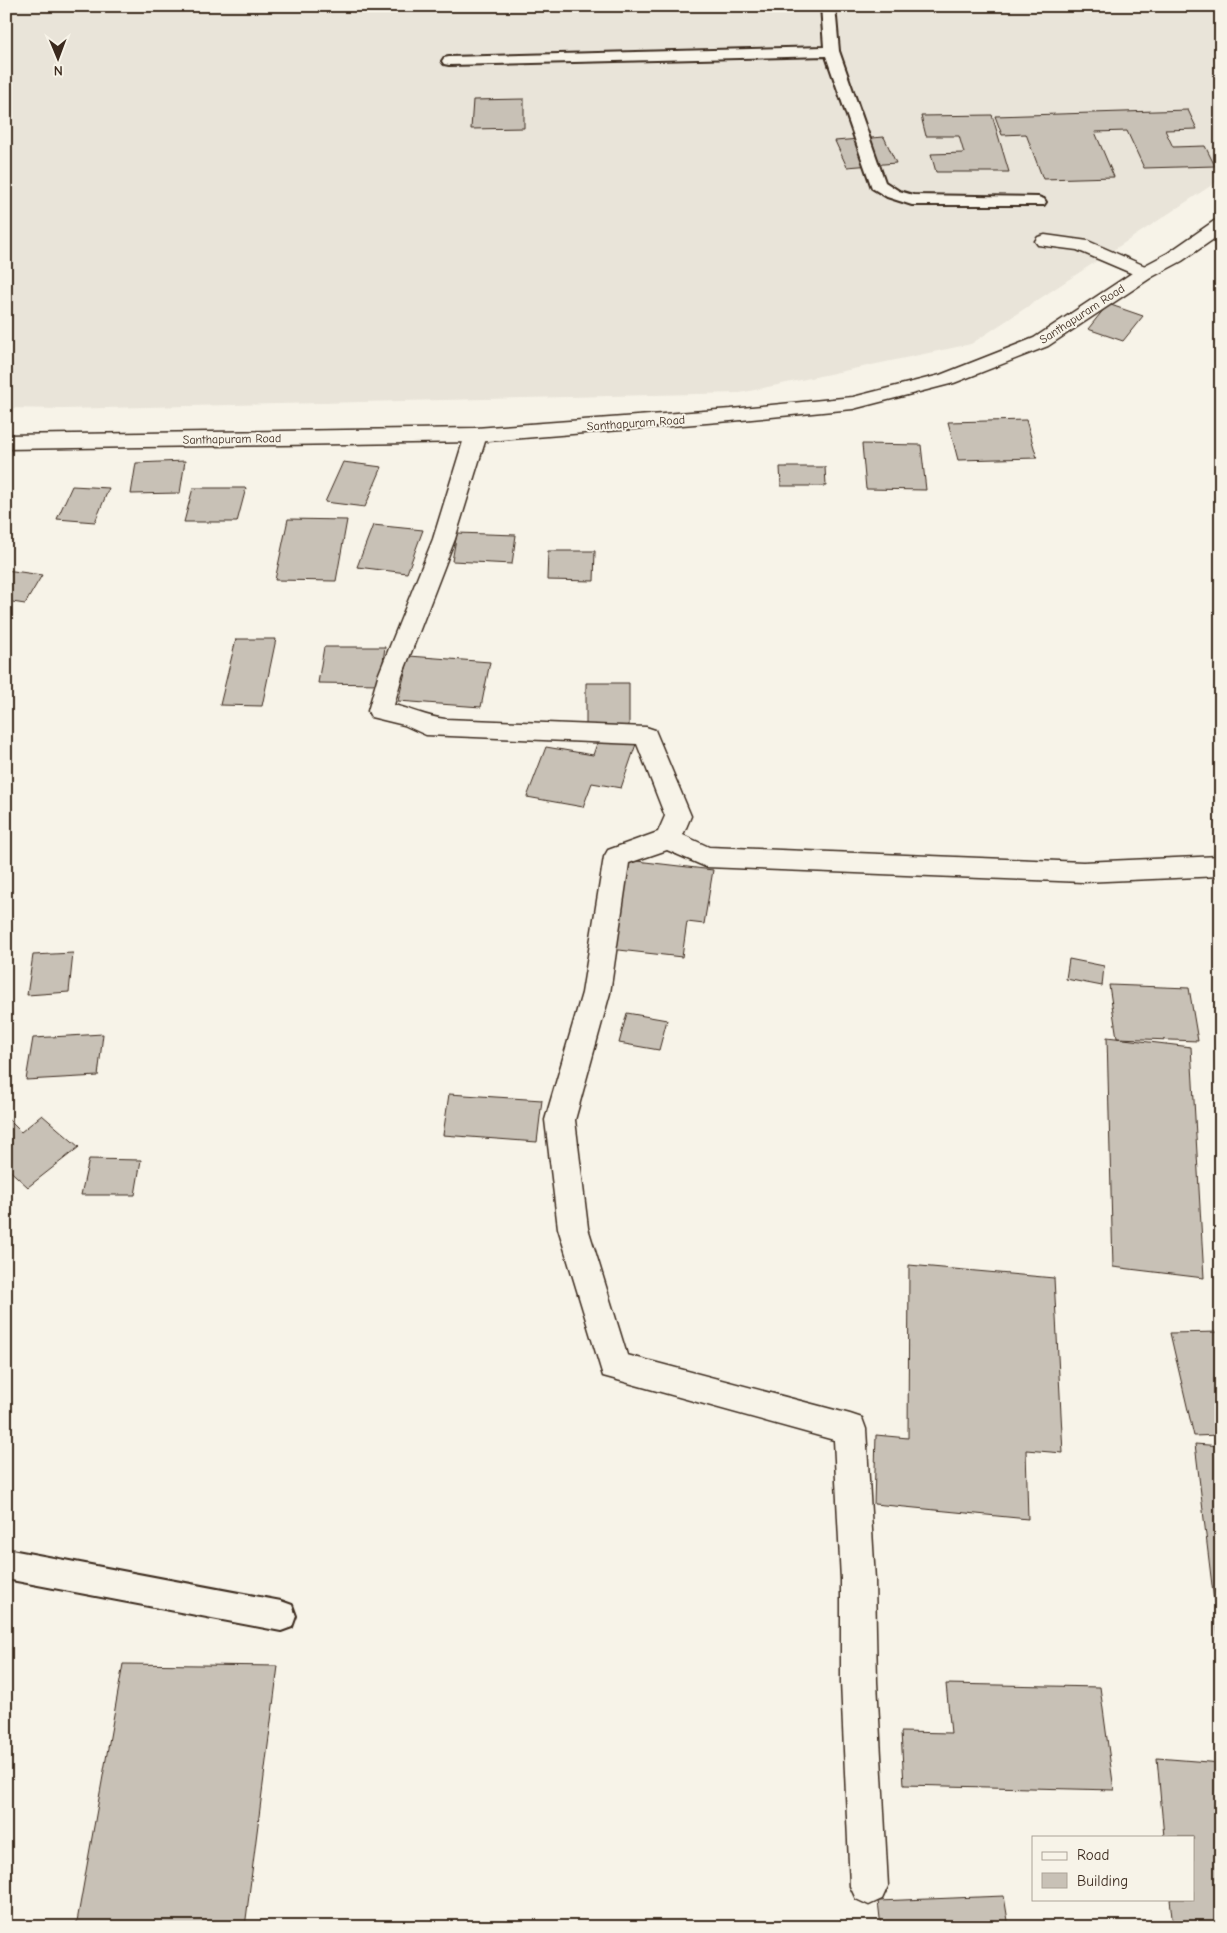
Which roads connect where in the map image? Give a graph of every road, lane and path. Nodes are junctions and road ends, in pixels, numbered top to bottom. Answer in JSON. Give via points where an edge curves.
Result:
{"nodes":[{"id":1,"x":828,"y":6,"type":"edge"},
{"id":2,"x":832,"y":51,"type":"junction"},
{"id":3,"x":449,"y":62,"type":"dead end"},
{"id":4,"x":1038,"y":202,"type":"dead end"},
{"id":5,"x":1221,"y":225,"type":"edge"},
{"id":6,"x":1045,"y":241,"type":"dead end"},
{"id":7,"x":1144,"y":273,"type":"junction"},
{"id":8,"x":476,"y":435,"type":"junction"},
{"id":9,"x":6,"y":442,"type":"edge"},
{"id":10,"x":668,"y":839,"type":"junction"},
{"id":11,"x":1221,"y":866,"type":"edge"},
{"id":12,"x":6,"y":1564,"type":"edge"},
{"id":13,"x":281,"y":1616,"type":"dead end"},
{"id":14,"x":869,"y":1886,"type":"dead end"}],
"edges":[{"from":1,"to":2,"type":"lane"},
{"from":2,"to":3,"type":"lane"},
{"from":2,"to":4,"type":"lane","via":[[878,185],[912,200]]},
{"from":5,"to":7,"type":"street","name":"Santhapuram Road","via":[[1175,257]]},
{"from":6,"to":7,"type":"street","via":[[1081,245]]},
{"from":7,"to":8,"type":"street","name":"Santhapuram Road","via":[[1041,342],[947,379],[854,403],[731,416]]},
{"from":8,"to":9,"type":"street","name":"Santhapuram Road"},
{"from":8,"to":10,"type":"street","via":[[444,539],[390,676],[380,712],[411,718],[426,726],[445,728],[646,736],[678,816]]},
{"from":10,"to":11,"type":"street","via":[[706,857],[1083,872]]},
{"from":10,"to":14,"type":"street","via":[[618,857],[596,993],[560,1120],[573,1228],[614,1366],[850,1429]]},
{"from":12,"to":13,"type":"lane"}]}
